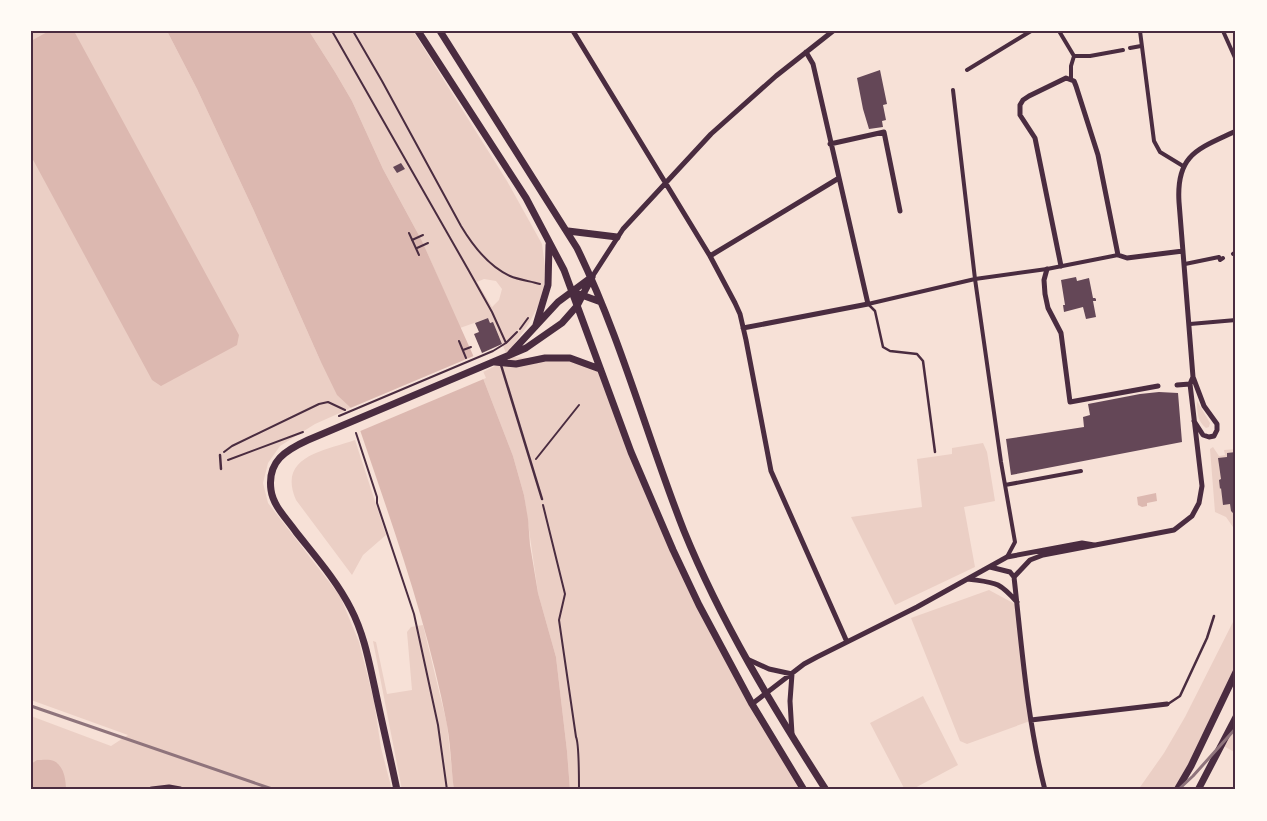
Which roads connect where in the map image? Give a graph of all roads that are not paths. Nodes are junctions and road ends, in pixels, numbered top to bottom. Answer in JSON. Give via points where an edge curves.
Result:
{"nodes":[{"id":1,"x":418,"y":31,"type":"edge"},
{"id":2,"x":440,"y":31,"type":"edge"},
{"id":3,"x":572,"y":31,"type":"edge"},
{"id":4,"x":833,"y":31,"type":"edge"},
{"id":5,"x":1031,"y":31,"type":"edge"},
{"id":6,"x":1058,"y":31,"type":"edge"},
{"id":7,"x":1140,"y":31,"type":"edge"},
{"id":8,"x":1223,"y":31,"type":"edge"},
{"id":9,"x":1141,"y":46,"type":"junction"},
{"id":10,"x":1130,"y":48,"type":"dead end"},
{"id":11,"x":1123,"y":50,"type":"dead end"},
{"id":12,"x":806,"y":52,"type":"junction"},
{"id":13,"x":1074,"y":56,"type":"junction"},
{"id":14,"x":1236,"y":60,"type":"edge"},
{"id":15,"x":967,"y":70,"type":"dead end"},
{"id":16,"x":1071,"y":79,"type":"junction"},
{"id":17,"x":953,"y":90,"type":"dead end"},
{"id":18,"x":1236,"y":131,"type":"edge"},
{"id":19,"x":830,"y":144,"type":"junction"},
{"id":20,"x":1183,"y":166,"type":"junction"},
{"id":21,"x":839,"y":178,"type":"junction"},
{"id":22,"x":666,"y":182,"type":"junction"},
{"id":23,"x":900,"y":211,"type":"dead end"},
{"id":24,"x":568,"y":231,"type":"junction"},
{"id":25,"x":617,"y":237,"type":"junction"},
{"id":26,"x":549,"y":242,"type":"junction"},
{"id":27,"x":1183,"y":251,"type":"junction"},
{"id":28,"x":1118,"y":254,"type":"junction"},
{"id":29,"x":710,"y":256,"type":"junction"},
{"id":30,"x":1223,"y":258,"type":"dead end"},
{"id":31,"x":1185,"y":264,"type":"junction"},
{"id":32,"x":1061,"y":266,"type":"junction"},
{"id":33,"x":1047,"y":269,"type":"junction"},
{"id":34,"x":592,"y":277,"type":"junction"},
{"id":35,"x":975,"y":279,"type":"junction"},
{"id":36,"x":572,"y":292,"type":"junction"},
{"id":37,"x":583,"y":295,"type":"junction"},
{"id":38,"x":601,"y":302,"type":"junction"},
{"id":39,"x":868,"y":304,"type":"junction"},
{"id":40,"x":577,"y":306,"type":"junction"},
{"id":41,"x":1236,"y":320,"type":"edge"},
{"id":42,"x":1190,"y":324,"type":"junction"},
{"id":43,"x":535,"y":326,"type":"junction"},
{"id":44,"x":743,"y":328,"type":"junction"},
{"id":45,"x":510,"y":354,"type":"junction"},
{"id":46,"x":497,"y":362,"type":"junction"},
{"id":47,"x":600,"y":369,"type":"junction"},
{"id":48,"x":1194,"y":377,"type":"junction"},
{"id":49,"x":1190,"y":384,"type":"junction"},
{"id":50,"x":1177,"y":385,"type":"dead end"},
{"id":51,"x":1158,"y":386,"type":"dead end"},
{"id":52,"x":1194,"y":421,"type":"junction"},
{"id":53,"x":935,"y":452,"type":"dead end"},
{"id":54,"x":220,"y":455,"type":"road end"},
{"id":55,"x":221,"y":469,"type":"road end"},
{"id":56,"x":1081,"y":471,"type":"dead end"},
{"id":57,"x":1005,"y":485,"type":"junction"},
{"id":58,"x":542,"y":499,"type":"road end"},
{"id":59,"x":1094,"y":545,"type":"junction"},
{"id":60,"x":1007,"y":557,"type":"junction"},
{"id":61,"x":990,"y":567,"type":"junction"},
{"id":62,"x":1014,"y":577,"type":"junction"},
{"id":63,"x":968,"y":579,"type":"junction"},
{"id":64,"x":1017,"y":602,"type":"junction"},
{"id":65,"x":1214,"y":616,"type":"dead end"},
{"id":66,"x":847,"y":642,"type":"junction"},
{"id":67,"x":747,"y":658,"type":"junction"},
{"id":68,"x":1236,"y":672,"type":"edge"},
{"id":69,"x":792,"y":674,"type":"junction"},
{"id":70,"x":767,"y":694,"type":"junction"},
{"id":71,"x":752,"y":704,"type":"junction"},
{"id":72,"x":1167,"y":704,"type":"joint"},
{"id":73,"x":1236,"y":717,"type":"edge"},
{"id":74,"x":1031,"y":720,"type":"junction"},
{"id":75,"x":792,"y":737,"type":"junction"},
{"id":76,"x":152,"y":790,"type":"edge"},
{"id":77,"x":180,"y":790,"type":"edge"},
{"id":78,"x":397,"y":790,"type":"edge"},
{"id":79,"x":804,"y":790,"type":"edge"},
{"id":80,"x":826,"y":790,"type":"edge"},
{"id":81,"x":1045,"y":790,"type":"edge"},
{"id":82,"x":1177,"y":790,"type":"edge"},
{"id":83,"x":1198,"y":790,"type":"edge"}],
"edges":[{"from":1,"to":26,"type":"main road","via":[[526,198]]},
{"from":2,"to":24,"type":"main road"},
{"from":3,"to":22,"type":"street"},
{"from":4,"to":12,"type":"street"},
{"from":5,"to":15,"type":"street"},
{"from":6,"to":13,"type":"street"},
{"from":7,"to":9,"type":"street"},
{"from":8,"to":14,"type":"street"},
{"from":9,"to":10,"type":"street"},
{"from":9,"to":20,"type":"street","via":[[1154,142],[1160,152]]},
{"from":11,"to":13,"type":"street"},
{"from":12,"to":19,"type":"street","via":[[812,64]]},
{"from":12,"to":22,"type":"street","via":[[711,134]]},
{"from":13,"to":16,"type":"street"},
{"from":16,"to":28,"type":"street","via":[[1098,155]]},
{"from":16,"to":32,"type":"street","via":[[1061,79],[1029,96],[1019,109],[1035,138]]},
{"from":17,"to":35,"type":"street"},
{"from":18,"to":20,"type":"street","via":[[1201,148]]},
{"from":19,"to":21,"type":"street"},
{"from":19,"to":23,"type":"street","via":[[884,132]]},
{"from":20,"to":27,"type":"street","via":[[1178,188]]},
{"from":21,"to":29,"type":"street"},
{"from":21,"to":39,"type":"street"},
{"from":22,"to":25,"type":"street"},
{"from":22,"to":29,"type":"street"},
{"from":24,"to":25,"type":"main road"},
{"from":24,"to":34,"type":"main road"},
{"from":25,"to":34,"type":"street"},
{"from":26,"to":36,"type":"main road"},
{"from":26,"to":43,"type":"main road","via":[[548,285]]},
{"from":27,"to":28,"type":"street","via":[[1128,258]]},
{"from":27,"to":31,"type":"street"},
{"from":28,"to":32,"type":"street"},
{"from":29,"to":44,"type":"street","via":[[735,303]]},
{"from":30,"to":31,"type":"street"},
{"from":31,"to":42,"type":"street"},
{"from":32,"to":33,"type":"street"},
{"from":33,"to":35,"type":"street"},
{"from":33,"to":51,"type":"street","via":[[1045,294],[1048,308],[1061,332],[1070,402]]},
{"from":34,"to":36,"type":"main road"},
{"from":34,"to":37,"type":"main road"},
{"from":34,"to":38,"type":"main road"},
{"from":35,"to":39,"type":"street"},
{"from":35,"to":57,"type":"street"},
{"from":36,"to":37,"type":"main road"},
{"from":36,"to":40,"type":"main road"},
{"from":36,"to":43,"type":"main road"},
{"from":37,"to":38,"type":"main road"},
{"from":37,"to":40,"type":"main road"},
{"from":38,"to":67,"type":"main road","via":[[685,533]]},
{"from":39,"to":44,"type":"street"},
{"from":39,"to":53,"type":"lane","via":[[875,311],[883,347],[890,351],[917,354],[923,361]]},
{"from":40,"to":45,"type":"main road","via":[[562,323],[539,340]]},
{"from":40,"to":47,"type":"main road"},
{"from":41,"to":42,"type":"street"},
{"from":42,"to":48,"type":"street"},
{"from":43,"to":45,"type":"main road"},
{"from":44,"to":66,"type":"street","via":[[771,471]]},
{"from":45,"to":46,"type":"main road"},
{"from":46,"to":47,"type":"main road","via":[[516,364],[545,358],[570,358]]},
{"from":46,"to":58,"type":"lane"},
{"from":46,"to":78,"type":"main road","via":[[307,440],[278,459],[272,473],[272,493],[280,510],[332,578],[356,618],[370,664]]},
{"from":47,"to":71,"type":"main road","via":[[673,550]]},
{"from":48,"to":49,"type":"street"},
{"from":48,"to":52,"type":"street","via":[[1204,406],[1217,424],[1214,436],[1203,435]]},
{"from":49,"to":50,"type":"street"},
{"from":49,"to":52,"type":"street"},
{"from":52,"to":59,"type":"street","via":[[1202,486],[1199,503],[1192,516],[1174,530]]},
{"from":54,"to":55,"type":"lane"},
{"from":56,"to":57,"type":"street"},
{"from":57,"to":60,"type":"street","via":[[1015,542]]},
{"from":59,"to":60,"type":"street","via":[[1082,542]]},
{"from":59,"to":62,"type":"street","via":[[1030,560]]},
{"from":60,"to":61,"type":"street"},
{"from":61,"to":62,"type":"street","via":[[1010,572]]},
{"from":61,"to":63,"type":"street"},
{"from":62,"to":64,"type":"street"},
{"from":63,"to":64,"type":"street","via":[[996,584]]},
{"from":63,"to":66,"type":"street"},
{"from":64,"to":74,"type":"street"},
{"from":65,"to":72,"type":"lane","via":[[1180,696]]},
{"from":66,"to":69,"type":"street"},
{"from":67,"to":69,"type":"street","via":[[769,670]]},
{"from":67,"to":70,"type":"main road"},
{"from":68,"to":82,"type":"main road"},
{"from":69,"to":70,"type":"street"},
{"from":69,"to":75,"type":"street"},
{"from":70,"to":71,"type":"street"},
{"from":70,"to":75,"type":"main road"},
{"from":71,"to":79,"type":"main road"},
{"from":72,"to":74,"type":"street"},
{"from":73,"to":83,"type":"main road"},
{"from":74,"to":81,"type":"street"},
{"from":75,"to":80,"type":"main road"},
{"from":76,"to":77,"type":"main road"}]}
